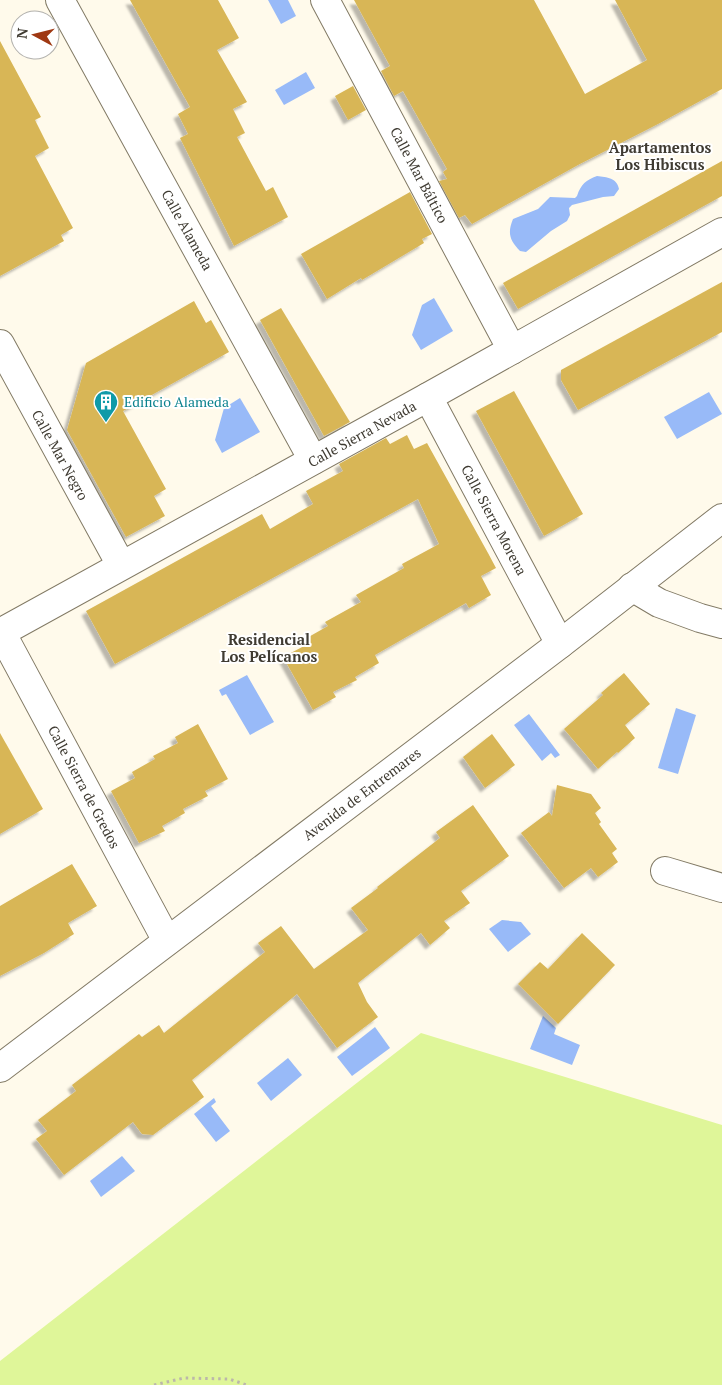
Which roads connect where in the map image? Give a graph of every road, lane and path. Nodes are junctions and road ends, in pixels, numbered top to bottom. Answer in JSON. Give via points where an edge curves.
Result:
{"nodes":[{"id":1,"x":60,"y":0,"type":"edge"},
{"id":2,"x":325,"y":0,"type":"edge"},
{"id":3,"x":722,"y":232,"type":"edge"},
{"id":4,"x":0,"y":344,"type":"edge"},
{"id":5,"x":512,"y":350,"type":"junction"},
{"id":6,"x":428,"y":397,"type":"junction"},
{"id":7,"x":313,"y":460,"type":"junction"},
{"id":8,"x":722,"y":518,"type":"edge"},
{"id":9,"x":121,"y":565,"type":"junction"},
{"id":10,"x":632,"y":587,"type":"junction"},
{"id":11,"x":722,"y":624,"type":"edge"},
{"id":12,"x":0,"y":633,"type":"edge"},
{"id":13,"x":560,"y":644,"type":"junction"},
{"id":14,"x":666,"y":871,"type":"dead end"},
{"id":15,"x":722,"y":888,"type":"edge"},
{"id":16,"x":167,"y":942,"type":"junction"},
{"id":17,"x":0,"y":1068,"type":"edge"},
{"id":18,"x":154,"y":1385,"type":"edge"},
{"id":19,"x":247,"y":1385,"type":"edge"}],
"edges":[{"from":1,"to":7,"type":"street","name":"Calle Alameda"},
{"from":2,"to":5,"type":"street","name":"Calle Mar Báltico"},
{"from":3,"to":5,"type":"street","name":"Calle Sierra Nevada"},
{"from":4,"to":9,"type":"street","name":"Calle Mar Negro"},
{"from":5,"to":6,"type":"street","name":"Calle Sierra Nevada"},
{"from":6,"to":7,"type":"street","name":"Calle Sierra Nevada"},
{"from":6,"to":13,"type":"street","name":"Calle Sierra Morena"},
{"from":7,"to":9,"type":"street","name":"Calle Sierra Nevada"},
{"from":8,"to":10,"type":"street","name":"Avenida de Entremares"},
{"from":9,"to":12,"type":"street","name":"Calle Sierra Nevada"},
{"from":10,"to":11,"type":"street","via":[[659,603]]},
{"from":10,"to":13,"type":"street","name":"Avenida de Entremares"},
{"from":12,"to":16,"type":"street","name":"Calle Sierra de Gredos"},
{"from":13,"to":16,"type":"street","name":"Avenida de Entremares"},
{"from":14,"to":15,"type":"street"},
{"from":16,"to":17,"type":"street","name":"Avenida de Entremares"},
{"from":18,"to":19,"type":"path","via":[[184,1378],[230,1379]]}]}
